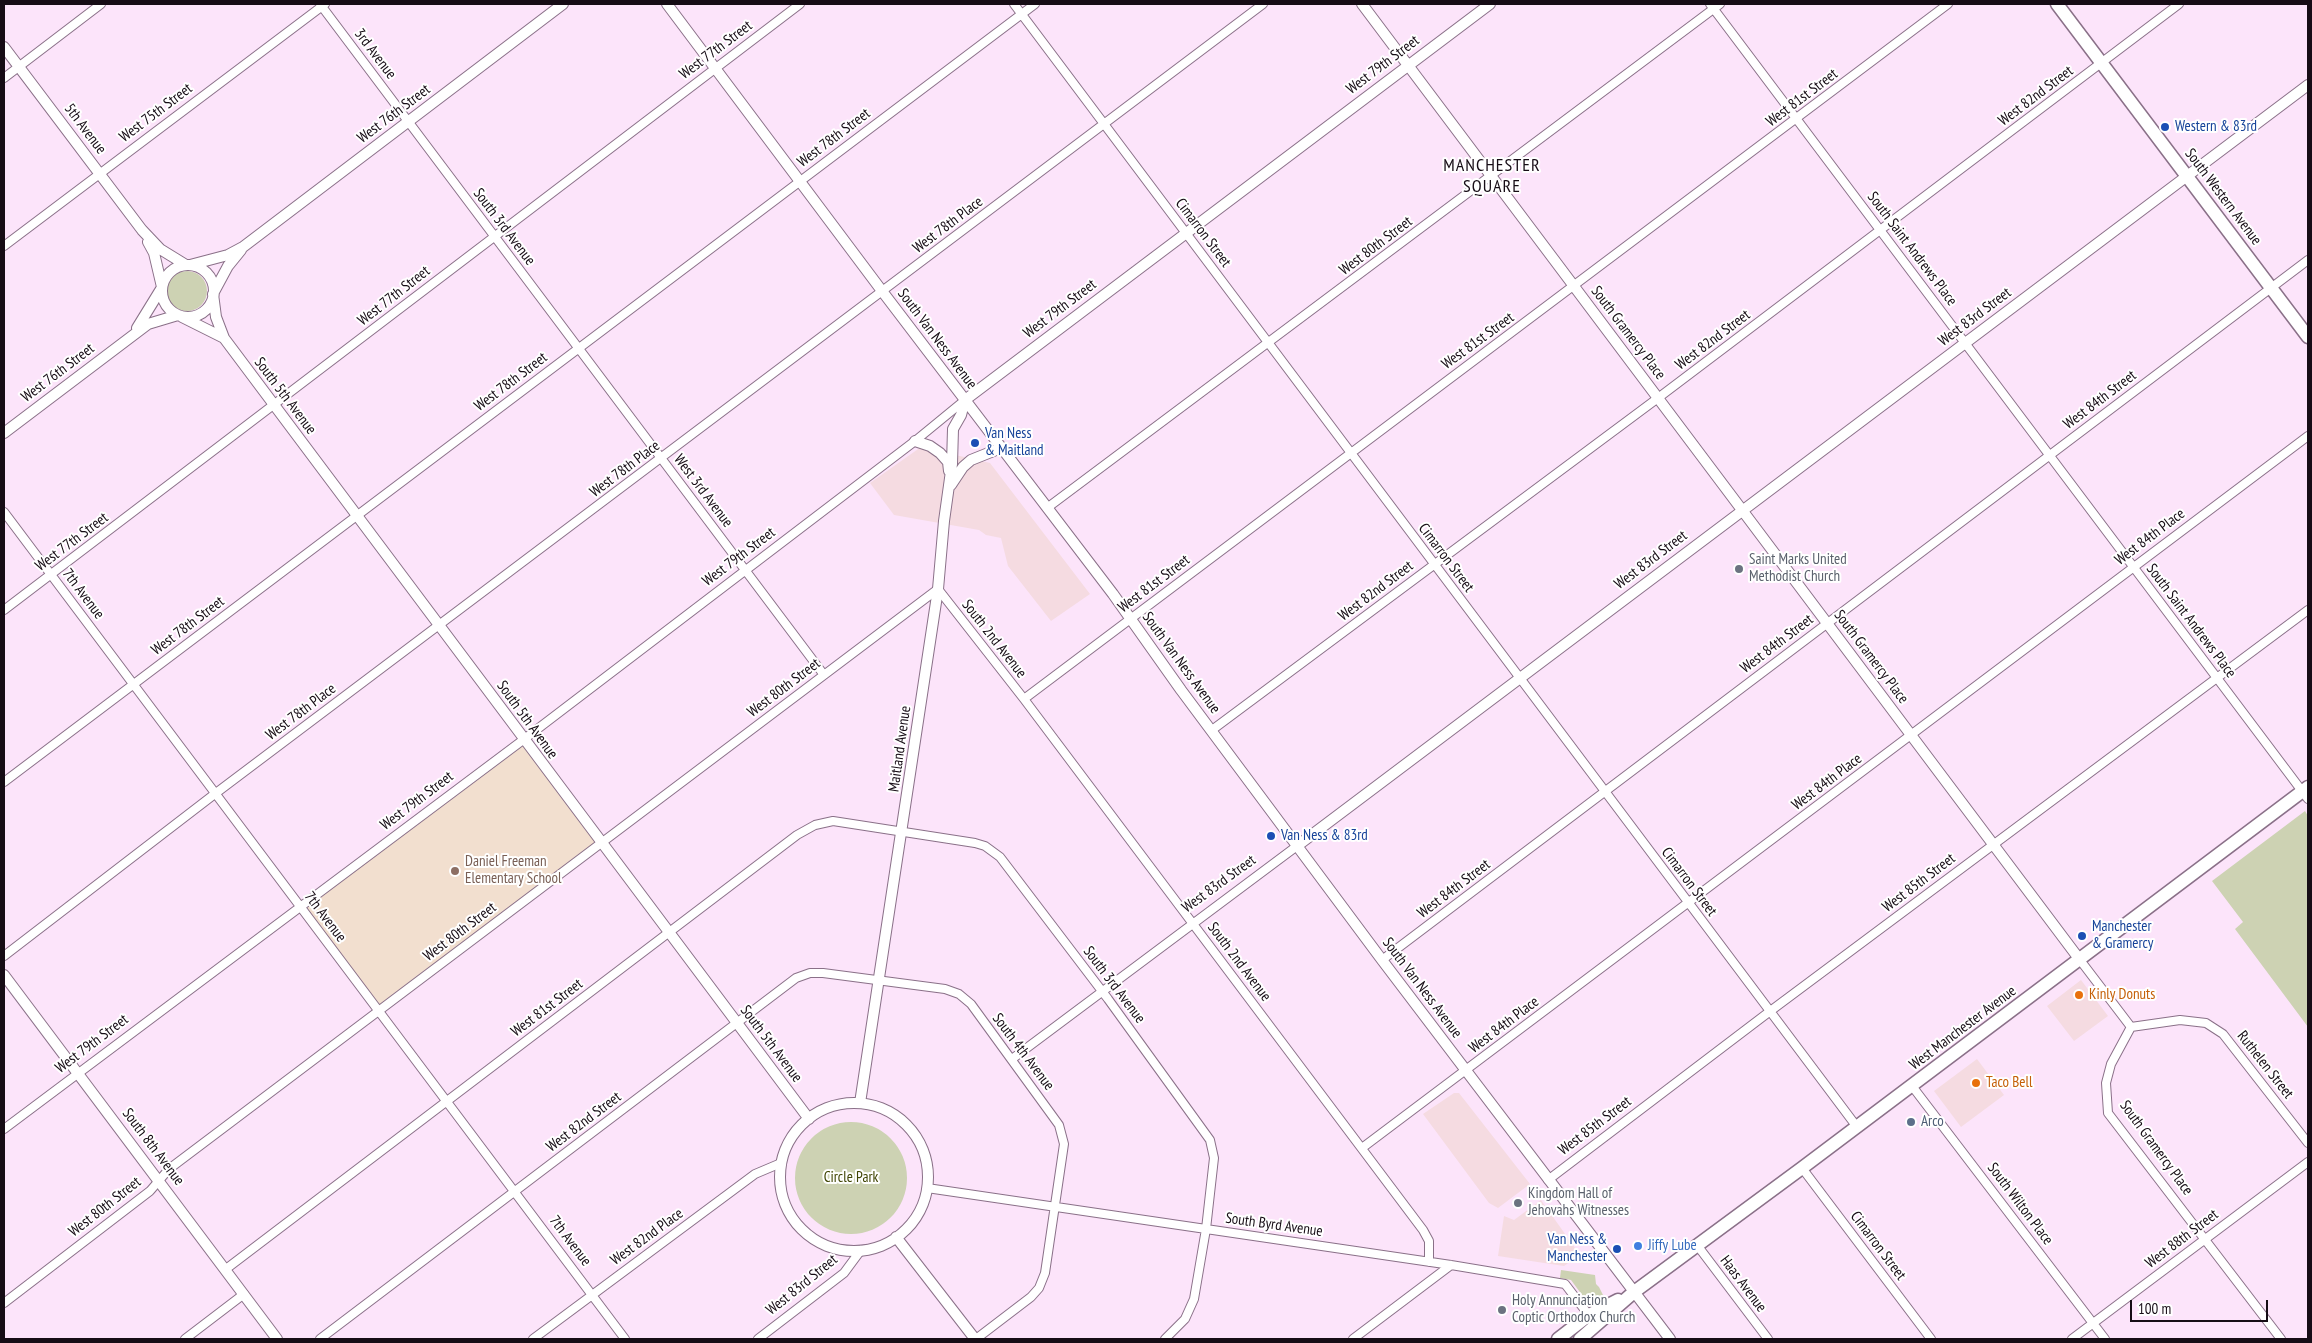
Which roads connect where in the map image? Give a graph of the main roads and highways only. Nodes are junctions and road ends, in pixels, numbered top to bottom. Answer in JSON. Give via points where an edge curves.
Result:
{"nodes":[{"id":1,"x":2057,"y":4,"type":"edge"},
{"id":2,"x":2308,"y":337,"type":"edge"},
{"id":3,"x":2306,"y":792,"type":"edge"},
{"id":4,"x":1634,"y":1292,"type":"junction"},
{"id":5,"x":1558,"y":1339,"type":"edge"},
{"id":6,"x":1580,"y":1339,"type":"edge"}],
"edges":[{"from":1,"to":2,"type":"main road","name":"South Western Avenue"},
{"from":3,"to":4,"type":"main road","name":"West Manchester Avenue"},
{"from":4,"to":5,"type":"main road","via":[[1589,1315]]},
{"from":4,"to":6,"type":"main road"}]}
